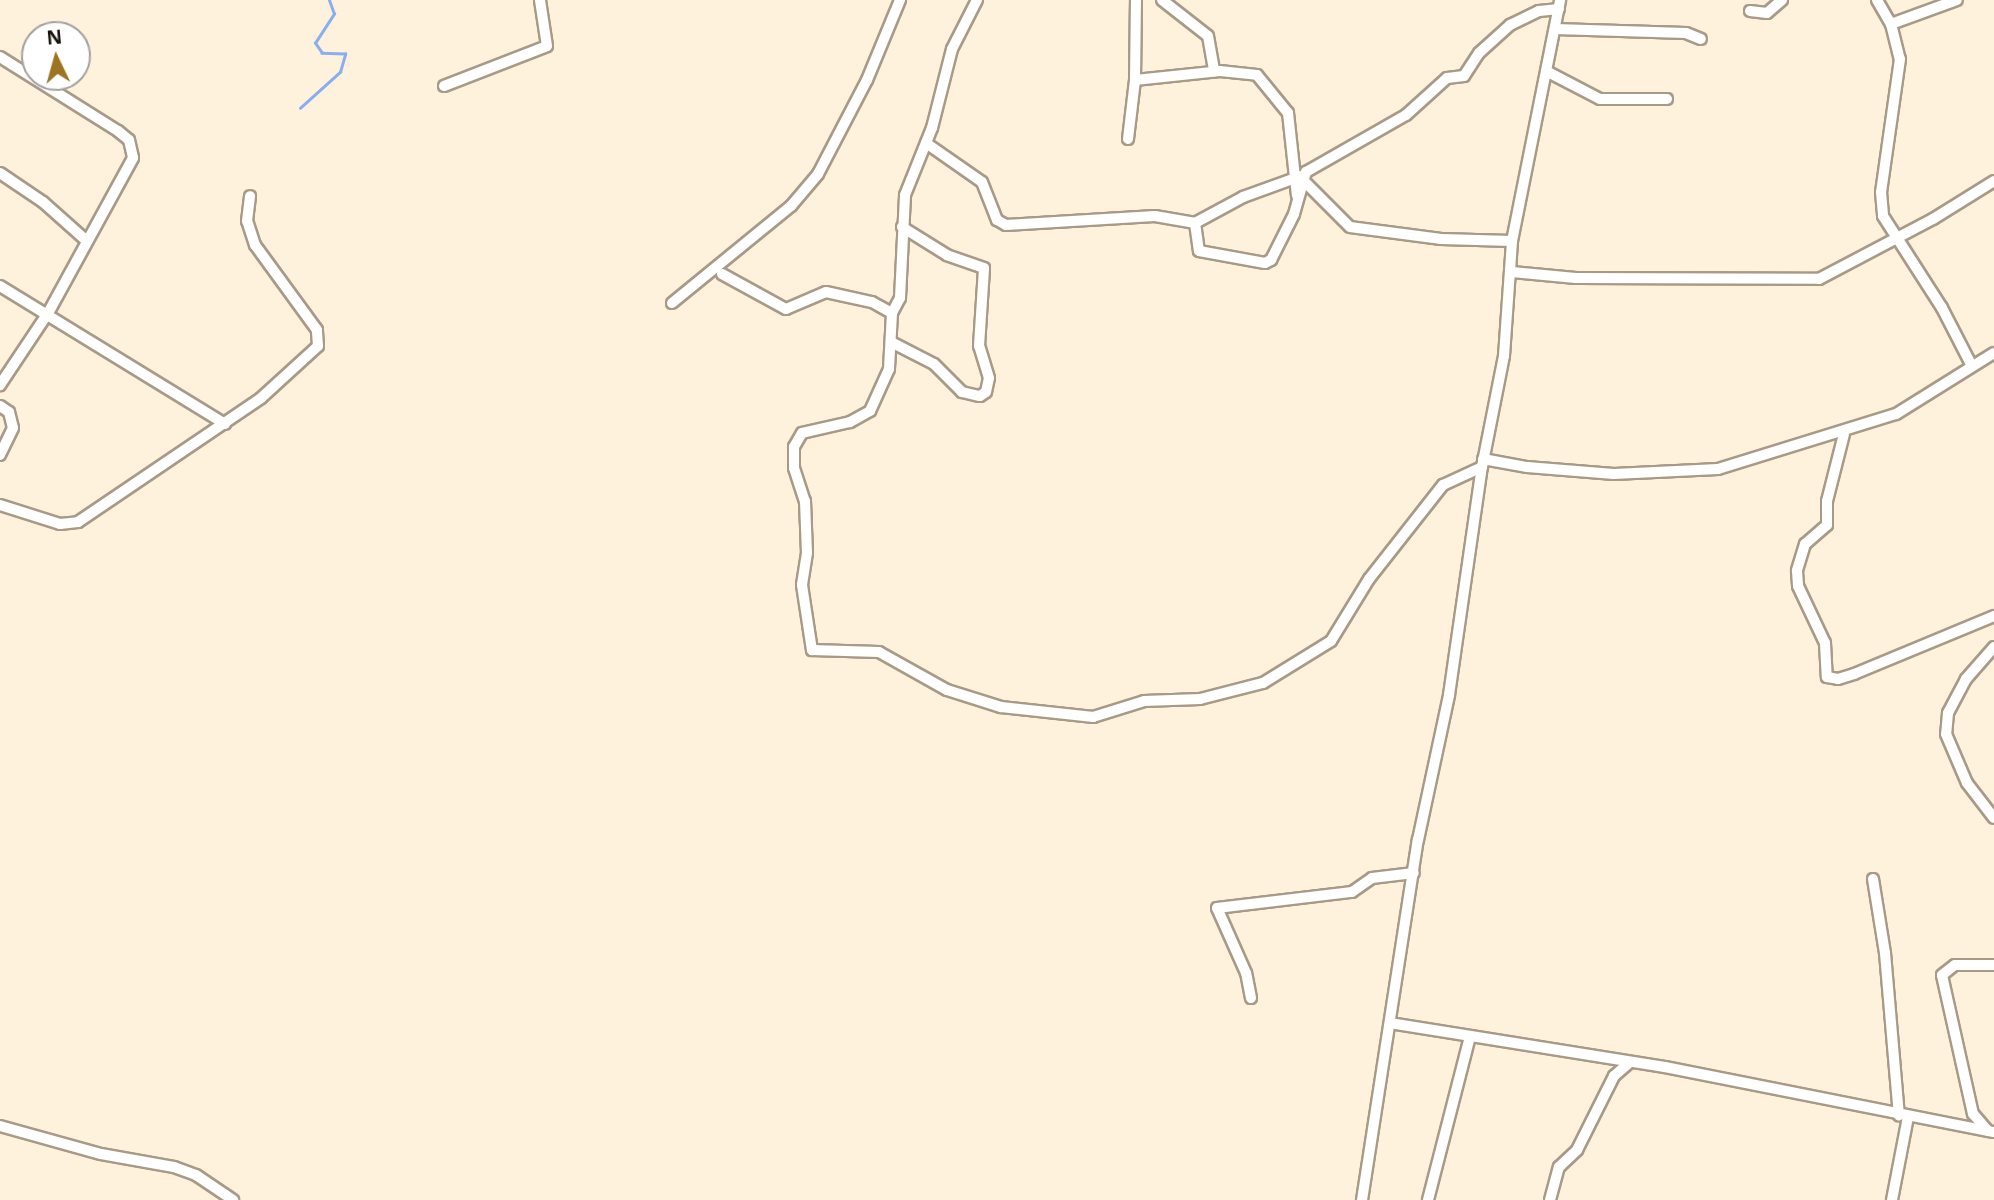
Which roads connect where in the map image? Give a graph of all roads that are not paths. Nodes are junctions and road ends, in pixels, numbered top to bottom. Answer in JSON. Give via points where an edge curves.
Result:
{"nodes":[{"id":1,"x":540,"y":0,"type":"edge"},
{"id":2,"x":900,"y":0,"type":"edge"},
{"id":3,"x":976,"y":0,"type":"edge"},
{"id":4,"x":1136,"y":0,"type":"edge"},
{"id":5,"x":1162,"y":0,"type":"edge"},
{"id":6,"x":1782,"y":0,"type":"edge"},
{"id":7,"x":1877,"y":0,"type":"edge"},
{"id":8,"x":1957,"y":0,"type":"edge"},
{"id":9,"x":1559,"y":4,"type":"edge"},
{"id":10,"x":1750,"y":10,"type":"dead end"},
{"id":11,"x":1891,"y":24,"type":"junction"},
{"id":12,"x":1555,"y":29,"type":"junction"},
{"id":13,"x":1701,"y":39,"type":"dead end"},
{"id":14,"x":0,"y":57,"type":"edge"},
{"id":15,"x":1214,"y":71,"type":"junction"},
{"id":16,"x":1546,"y":71,"type":"junction"},
{"id":17,"x":1135,"y":80,"type":"junction"},
{"id":18,"x":444,"y":86,"type":"dead end"},
{"id":19,"x":1667,"y":99,"type":"dead end"},
{"id":20,"x":1128,"y":139,"type":"dead end"},
{"id":21,"x":926,"y":144,"type":"junction"},
{"id":22,"x":0,"y":173,"type":"edge"},
{"id":23,"x":1302,"y":177,"type":"junction"},
{"id":24,"x":1994,"y":181,"type":"edge"},
{"id":25,"x":250,"y":196,"type":"dead end"},
{"id":26,"x":1195,"y":223,"type":"junction"},
{"id":27,"x":902,"y":227,"type":"junction"},
{"id":28,"x":1895,"y":239,"type":"junction"},
{"id":29,"x":87,"y":241,"type":"junction"},
{"id":30,"x":1512,"y":241,"type":"junction"},
{"id":31,"x":1512,"y":272,"type":"junction"},
{"id":32,"x":722,"y":274,"type":"dead end"},
{"id":33,"x":0,"y":286,"type":"edge"},
{"id":34,"x":672,"y":303,"type":"dead end"},
{"id":35,"x":48,"y":313,"type":"junction"},
{"id":36,"x":892,"y":313,"type":"junction"},
{"id":37,"x":891,"y":342,"type":"junction"},
{"id":38,"x":1994,"y":353,"type":"edge"},
{"id":39,"x":1972,"y":366,"type":"junction"},
{"id":40,"x":0,"y":385,"type":"edge"},
{"id":41,"x":0,"y":406,"type":"edge"},
{"id":42,"x":225,"y":424,"type":"junction"},
{"id":43,"x":1844,"y":433,"type":"junction"},
{"id":44,"x":0,"y":455,"type":"edge"},
{"id":45,"x":1482,"y":463,"type":"junction"},
{"id":46,"x":0,"y":505,"type":"edge"},
{"id":47,"x":1994,"y":616,"type":"edge"},
{"id":48,"x":1994,"y":647,"type":"edge"},
{"id":49,"x":1994,"y":818,"type":"edge"},
{"id":50,"x":1414,"y":873,"type":"junction"},
{"id":51,"x":1873,"y":879,"type":"dead end"},
{"id":52,"x":1994,"y":965,"type":"edge"},
{"id":53,"x":1251,"y":998,"type":"dead end"},
{"id":54,"x":1390,"y":1023,"type":"junction"},
{"id":55,"x":1470,"y":1035,"type":"junction"},
{"id":56,"x":1630,"y":1062,"type":"junction"},
{"id":57,"x":1903,"y":1116,"type":"junction"},
{"id":58,"x":0,"y":1126,"type":"edge"},
{"id":59,"x":1991,"y":1131,"type":"edge"},
{"id":60,"x":233,"y":1200,"type":"edge"},
{"id":61,"x":1362,"y":1200,"type":"edge"},
{"id":62,"x":1428,"y":1200,"type":"edge"},
{"id":63,"x":1550,"y":1200,"type":"edge"},
{"id":64,"x":1892,"y":1200,"type":"edge"}],
"edges":[{"from":1,"to":18,"type":"street","via":[[547,46]]},
{"from":2,"to":34,"type":"street","via":[[867,80],[818,174],[791,206]]},
{"from":3,"to":21,"type":"street","via":[[952,49]]},
{"from":4,"to":17,"type":"street"},
{"from":5,"to":15,"type":"street","via":[[1208,36]]},
{"from":6,"to":10,"type":"street","via":[[1767,13]]},
{"from":7,"to":11,"type":"street"},
{"from":8,"to":11,"type":"street"},
{"from":9,"to":12,"type":"street"},
{"from":9,"to":23,"type":"street","via":[[1510,25],[1479,53],[1464,76],[1444,80],[1406,116]]},
{"from":11,"to":28,"type":"street","via":[[1900,59],[1880,202]]},
{"from":12,"to":13,"type":"street","via":[[1686,33]]},
{"from":12,"to":16,"type":"street"},
{"from":14,"to":29,"type":"street","via":[[129,140],[131,166]]},
{"from":15,"to":17,"type":"street"},
{"from":15,"to":23,"type":"street","via":[[1257,75],[1283,103]]},
{"from":16,"to":19,"type":"street","via":[[1600,99]]},
{"from":16,"to":30,"type":"street"},
{"from":17,"to":20,"type":"street"},
{"from":21,"to":26,"type":"street","via":[[982,182],[997,220],[1006,225],[1155,216]]},
{"from":21,"to":27,"type":"street","via":[[909,180]]},
{"from":22,"to":29,"type":"street","via":[[43,202]]},
{"from":23,"to":26,"type":"street","via":[[1242,197]]},
{"from":23,"to":26,"type":"street","via":[[1294,214],[1269,262],[1199,251]]},
{"from":23,"to":30,"type":"street","via":[[1350,227],[1441,239]]},
{"from":24,"to":28,"type":"street"},
{"from":25,"to":42,"type":"street","via":[[247,221],[255,245],[310,320],[320,342],[261,398]]},
{"from":27,"to":36,"type":"street","via":[[900,298]]},
{"from":27,"to":37,"type":"street","via":[[947,255],[984,268],[979,346],[989,378],[986,392],[981,396],[962,392],[934,364]]},
{"from":28,"to":31,"type":"street","via":[[1828,276],[1809,280],[1576,278]]},
{"from":28,"to":39,"type":"street","via":[[1942,308]]},
{"from":29,"to":35,"type":"street"},
{"from":30,"to":31,"type":"street"},
{"from":31,"to":45,"type":"street","via":[[1504,356]]},
{"from":32,"to":36,"type":"street","via":[[786,309],[826,292],[872,302]]},
{"from":33,"to":35,"type":"street"},
{"from":35,"to":40,"type":"street"},
{"from":35,"to":42,"type":"street"},
{"from":36,"to":37,"type":"street"},
{"from":37,"to":45,"type":"street","via":[[887,378],[870,411],[850,422],[802,433],[794,447],[793,468],[805,501],[807,553],[802,585],[812,650],[879,652],[947,690],[1002,707],[1093,717],[1151,700],[1200,699],[1263,683],[1331,641],[1369,579],[1443,485]]},
{"from":38,"to":39,"type":"street"},
{"from":39,"to":43,"type":"street","via":[[1908,408]]},
{"from":41,"to":44,"type":"street","via":[[9,412],[13,428]]},
{"from":42,"to":46,"type":"street","via":[[78,522],[60,524]]},
{"from":43,"to":45,"type":"street","via":[[1718,468],[1663,474],[1570,472]]},
{"from":43,"to":47,"type":"street","via":[[1828,493],[1828,525],[1805,544],[1797,571],[1798,586],[1825,643],[1826,677],[1854,674]]},
{"from":45,"to":50,"type":"street","via":[[1449,695]]},
{"from":48,"to":49,"type":"street","via":[[1966,679],[1948,713],[1946,734],[1955,762]]},
{"from":50,"to":53,"type":"street","via":[[1373,878],[1352,892],[1217,908],[1246,973]]},
{"from":50,"to":54,"type":"street"},
{"from":51,"to":57,"type":"street"},
{"from":52,"to":59,"type":"street","via":[[1955,965],[1942,975],[1973,1114]]},
{"from":54,"to":55,"type":"street"},
{"from":54,"to":61,"type":"street"},
{"from":55,"to":56,"type":"street"},
{"from":55,"to":62,"type":"street"},
{"from":56,"to":57,"type":"street"},
{"from":56,"to":63,"type":"street","via":[[1614,1076],[1577,1150],[1559,1167]]},
{"from":57,"to":59,"type":"street"},
{"from":57,"to":64,"type":"street"},
{"from":58,"to":60,"type":"street","via":[[101,1154],[174,1167],[196,1175]]}]}
